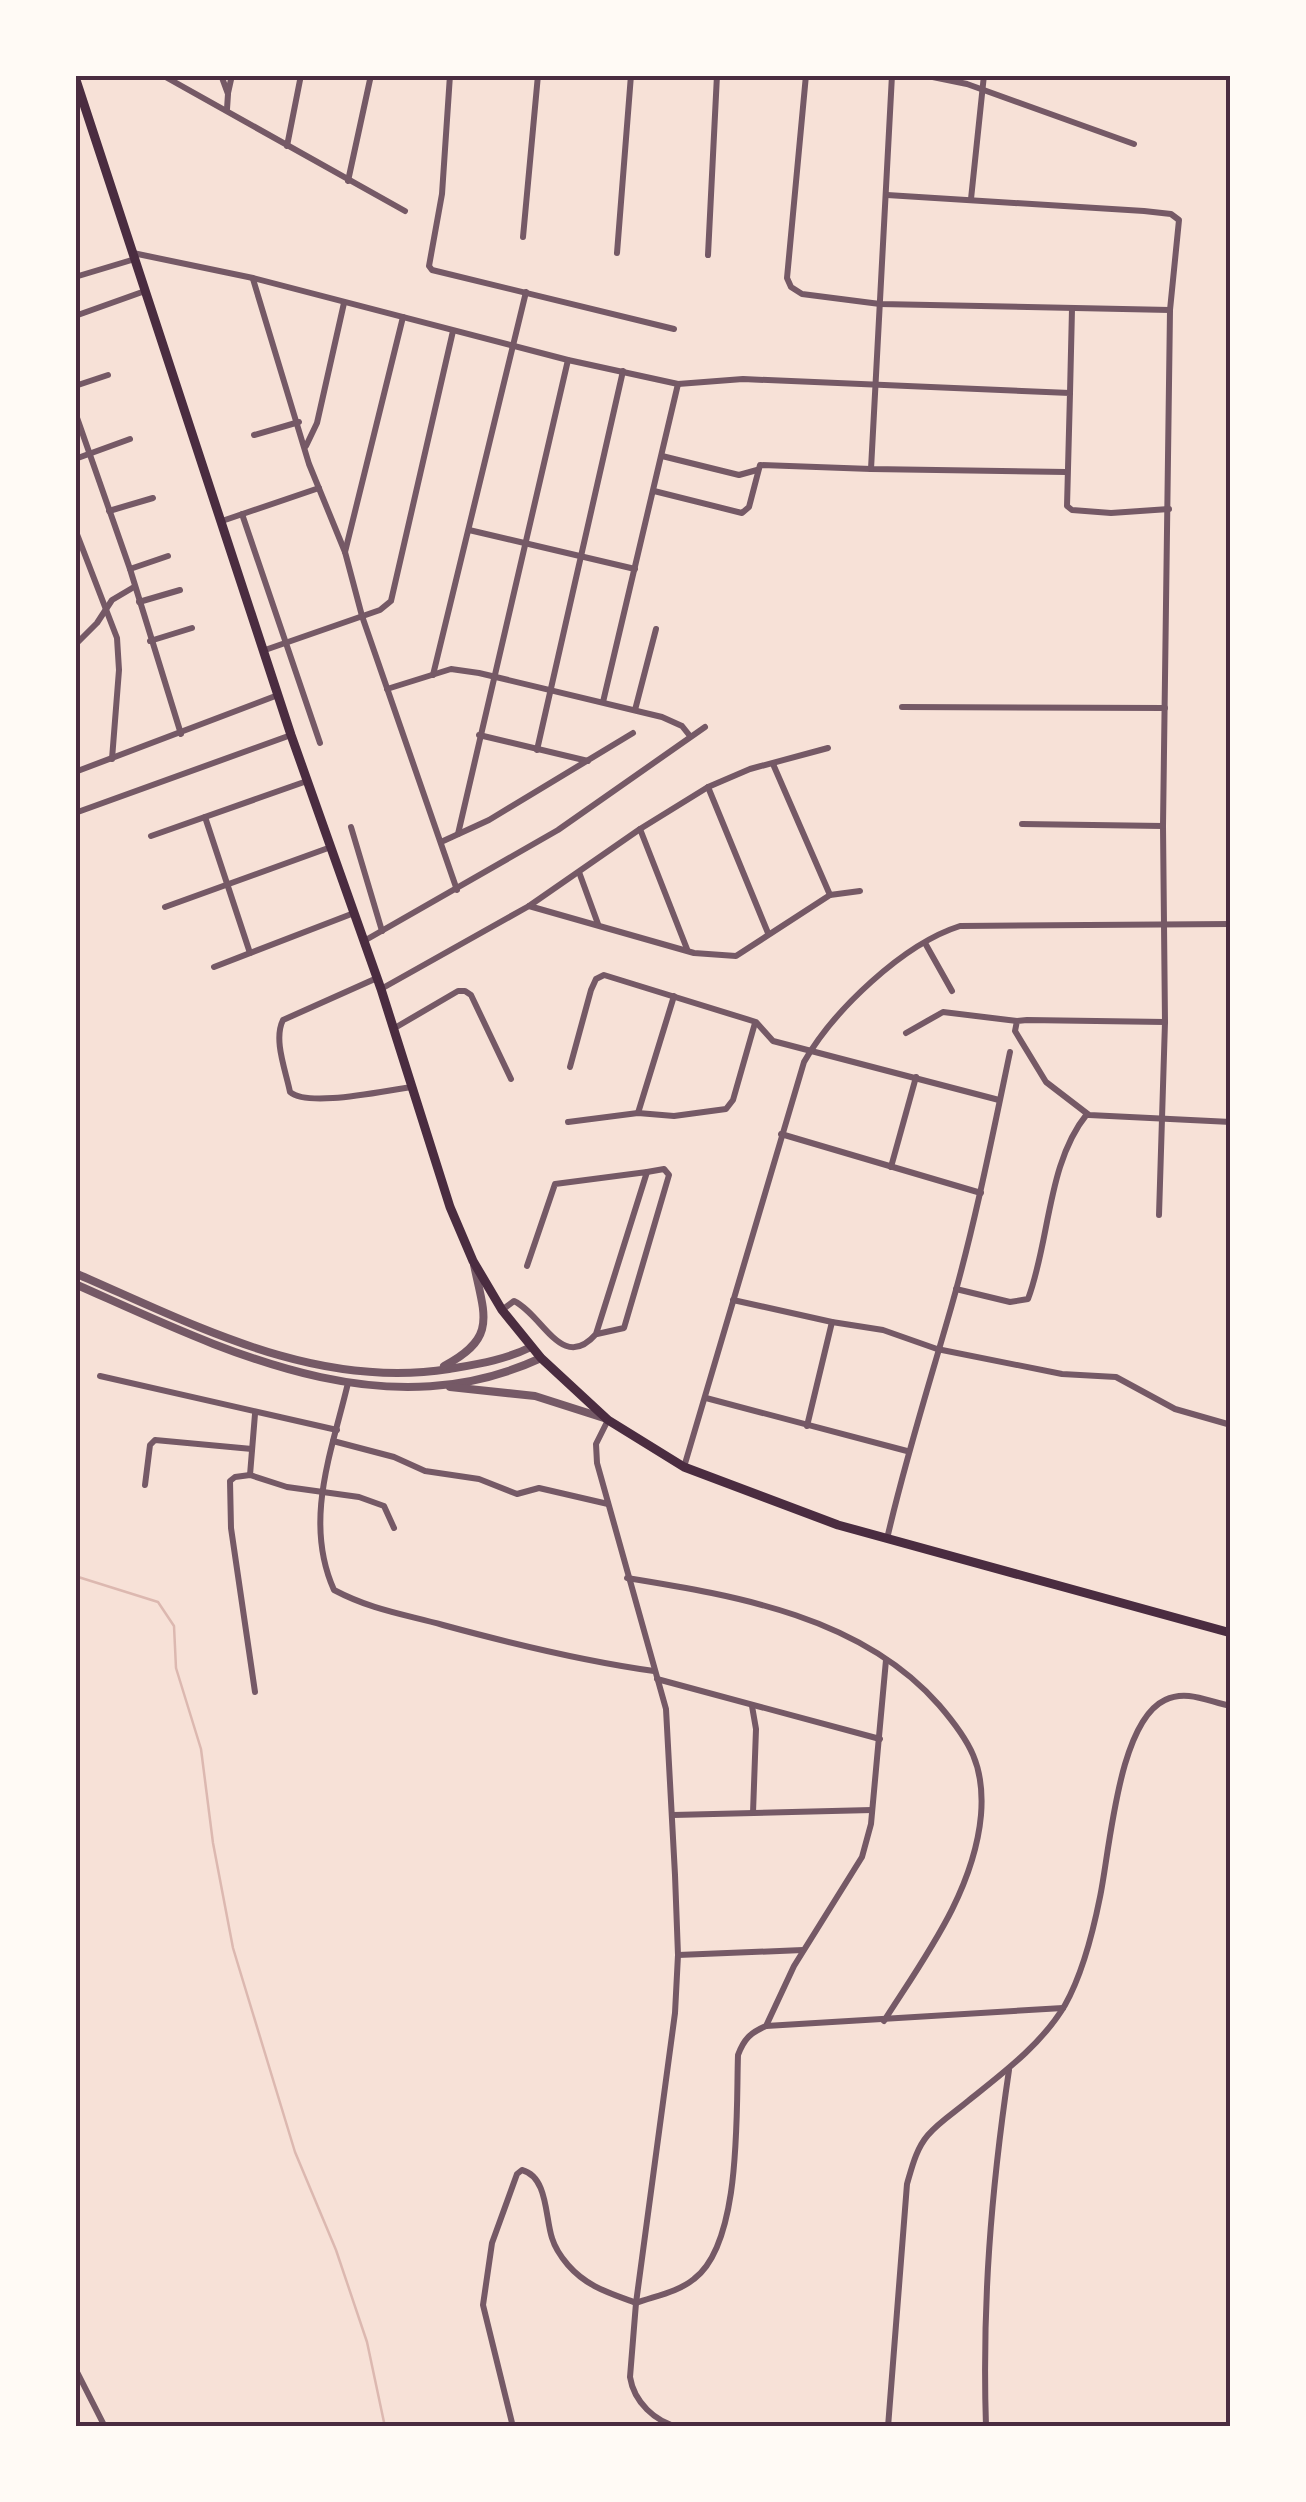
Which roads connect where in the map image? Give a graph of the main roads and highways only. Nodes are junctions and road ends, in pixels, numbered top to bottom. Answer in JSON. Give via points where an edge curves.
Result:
{"nodes":[{"id":1,"x":75,"y":76,"type":"edge"},
{"id":2,"x":1231,"y":1633,"type":"edge"}],
"edges":[{"from":1,"to":2,"type":"main road","via":[[450,1206],[502,1310],[530,1347],[608,1420],[684,1467],[887,1539]]}]}
